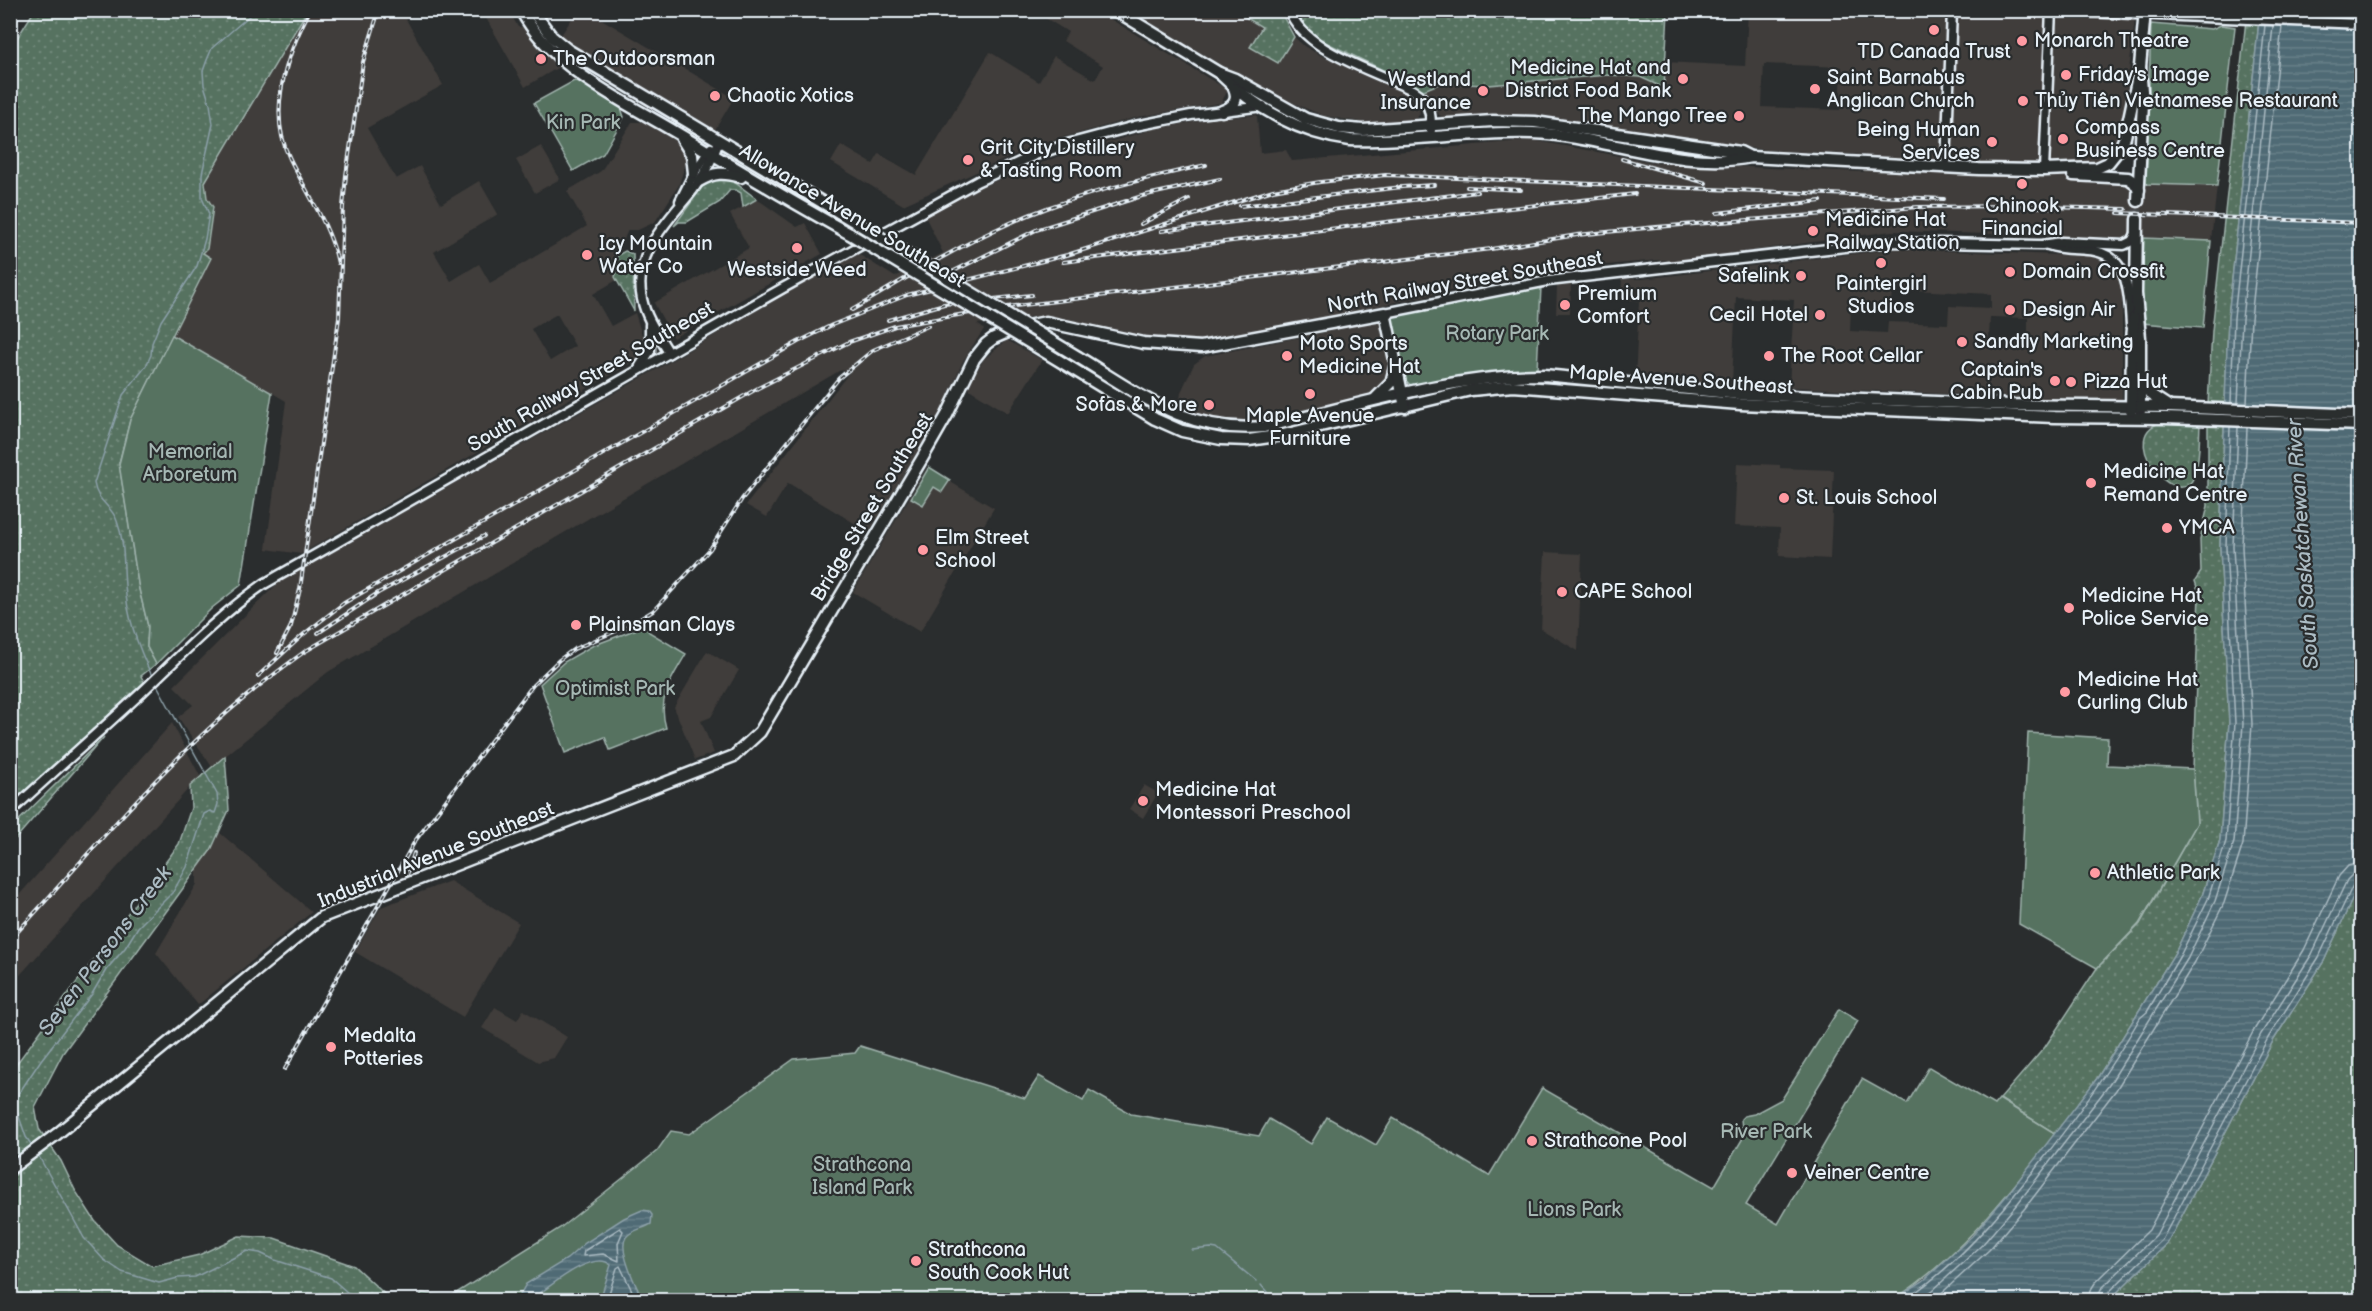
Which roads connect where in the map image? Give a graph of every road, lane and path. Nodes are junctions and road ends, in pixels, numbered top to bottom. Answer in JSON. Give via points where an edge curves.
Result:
{"nodes":[{"id":1,"x":521,"y":10,"type":"edge"},
{"id":2,"x":532,"y":10,"type":"edge"},
{"id":3,"x":1115,"y":10,"type":"edge"},
{"id":4,"x":1289,"y":10,"type":"edge"},
{"id":5,"x":1952,"y":10,"type":"edge"},
{"id":6,"x":2040,"y":10,"type":"edge"},
{"id":7,"x":2051,"y":11,"type":"edge"},
{"id":8,"x":2145,"y":12,"type":"edge"},
{"id":9,"x":2361,"y":24,"type":"edge"},
{"id":10,"x":2140,"y":68,"type":"junction"},
{"id":11,"x":1219,"y":73,"type":"junction"},
{"id":12,"x":1234,"y":88,"type":"junction"},
{"id":13,"x":1275,"y":103,"type":"junction"},
{"id":14,"x":1261,"y":106,"type":"junction"},
{"id":15,"x":1222,"y":111,"type":"junction"},
{"id":16,"x":676,"y":132,"type":"junction"},
{"id":17,"x":1431,"y":132,"type":"junction"},
{"id":18,"x":719,"y":141,"type":"junction"},
{"id":19,"x":711,"y":154,"type":"junction"},
{"id":20,"x":1946,"y":167,"type":"junction"},
{"id":21,"x":2044,"y":170,"type":"junction"},
{"id":22,"x":696,"y":177,"type":"junction"},
{"id":23,"x":757,"y":182,"type":"junction"},
{"id":24,"x":2138,"y":219,"type":"tunnel mouth"},
{"id":25,"x":2137,"y":231,"type":"junction"},
{"id":26,"x":2048,"y":245,"type":"junction"},
{"id":27,"x":2136,"y":294,"type":"junction"},
{"id":28,"x":1385,"y":313,"type":"junction"},
{"id":29,"x":650,"y":322,"type":"junction"},
{"id":30,"x":1035,"y":323,"type":"joint"},
{"id":31,"x":2132,"y":339,"type":"junction"},
{"id":32,"x":669,"y":353,"type":"junction"},
{"id":33,"x":1396,"y":363,"type":"junction"},
{"id":34,"x":2141,"y":378,"type":"junction"},
{"id":35,"x":616,"y":384,"type":"junction"},
{"id":36,"x":1402,"y":394,"type":"junction"},
{"id":37,"x":1362,"y":404,"type":"junction"},
{"id":38,"x":2136,"y":406,"type":"junction"},
{"id":39,"x":1405,"y":407,"type":"junction"},
{"id":40,"x":2169,"y":407,"type":"junction"},
{"id":41,"x":2185,"y":413,"type":"junction"},
{"id":42,"x":2361,"y":415,"type":"edge"},
{"id":43,"x":2135,"y":418,"type":"junction"},
{"id":44,"x":1195,"y":421,"type":"joint"},
{"id":45,"x":2361,"y":425,"type":"edge"},
{"id":46,"x":1182,"y":430,"type":"joint"},
{"id":47,"x":760,"y":732,"type":"joint"},
{"id":48,"x":10,"y":812,"type":"edge"},
{"id":49,"x":10,"y":1169,"type":"edge"}],
"edges":[{"from":1,"to":16,"type":"main road","name":"Allowance Avenue Southeast","via":[[542,42],[572,67]]},
{"from":2,"to":18,"type":"main road","name":"Allowance Avenue Southeast","via":[[552,37],[568,50]]},
{"from":3,"to":11,"type":"main road"},
{"from":4,"to":17,"type":"street","via":[[1295,24],[1319,45],[1417,93],[1429,108]]},
{"from":5,"to":20,"type":"street"},
{"from":6,"to":7,"type":"street"},
{"from":7,"to":8,"type":"street"},
{"from":7,"to":21,"type":"street"},
{"from":8,"to":9,"type":"street"},
{"from":8,"to":10,"type":"main road"},
{"from":10,"to":21,"type":"main road","via":[[2125,137],[2115,156],[2097,168]]},
{"from":10,"to":21,"type":"main road","via":[[2143,103],[2138,195],[2134,182],[2128,178],[2059,175]]},
{"from":11,"to":12,"type":"main road"},
{"from":11,"to":13,"type":"main road"},
{"from":12,"to":14,"type":"main road"},
{"from":12,"to":15,"type":"main road","via":[[1234,103]]},
{"from":13,"to":14,"type":"street","name":"South Railway Street Southeast"},
{"from":13,"to":17,"type":"main road","via":[[1306,119],[1339,128]]},
{"from":14,"to":15,"type":"street","name":"South Railway Street Southeast"},
{"from":14,"to":17,"type":"main road","via":[[1300,128],[1336,138],[1382,140]]},
{"from":15,"to":32,"type":"street","name":"South Railway Street Southeast","via":[[1135,126],[1071,143],[1012,165],[917,213]]},
{"from":16,"to":19,"type":"main road","name":"Allowance Avenue Southeast"},
{"from":16,"to":22,"type":"main road","via":[[691,151]]},
{"from":17,"to":20,"type":"main road","via":[[1493,121],[1535,122],[1740,152],[1751,157]]},
{"from":18,"to":19,"type":"street"},
{"from":18,"to":44,"type":"main road","name":"Allowance Avenue Southeast","bridge":true,"via":[[1165,410]]},
{"from":19,"to":22,"type":"street"},
{"from":19,"to":23,"type":"main road","name":"Allowance Avenue Southeast"},
{"from":20,"to":21,"type":"main road"},
{"from":22,"to":23,"type":"main road","via":[[723,172]]},
{"from":22,"to":29,"type":"street","via":[[650,246],[642,269],[641,298]]},
{"from":23,"to":46,"type":"main road","name":"Allowance Avenue Southeast","bridge":true,"via":[[850,234],[1142,412]]},
{"from":24,"to":25,"type":"main road"},
{"from":25,"to":26,"type":"street","name":"North Railway Street Southeast","via":[[2132,241],[2124,245]]},
{"from":25,"to":27,"type":"main road"},
{"from":26,"to":28,"type":"street","name":"North Railway Street Southeast","via":[[1889,242],[1548,281]]},
{"from":26,"to":31,"type":"street","name":"North Railway Street Southeast","via":[[2096,251],[2117,264],[2128,286]]},
{"from":27,"to":31,"type":"main road"},
{"from":27,"to":34,"type":"main road"},
{"from":28,"to":30,"type":"main road","name":"North Railway Street Southeast","via":[[1201,347],[1143,343],[1063,325]]},
{"from":28,"to":33,"type":"main road"},
{"from":29,"to":32,"type":"street"},
{"from":29,"to":35,"type":"street","via":[[649,356]]},
{"from":30,"to":47,"type":"main road","name":"Bridge Street Southeast","via":[[994,338],[974,359],[929,446]]},
{"from":31,"to":38,"type":"main road"},
{"from":32,"to":35,"type":"street","name":"South Railway Street Southeast"},
{"from":33,"to":36,"type":"main road"},
{"from":33,"to":37,"type":"main road","via":[[1388,387],[1377,398]]},
{"from":34,"to":38,"type":"main road"},
{"from":34,"to":40,"type":"main road","via":[[2151,395]]},
{"from":35,"to":48,"type":"street","name":"South Railway Street Southeast","via":[[264,584],[227,611]]},
{"from":36,"to":37,"type":"main road","name":"Maple Avenue Southeast"},
{"from":36,"to":38,"type":"main road","name":"Maple Avenue Southeast","via":[[1470,380],[1544,375],[1740,394]]},
{"from":36,"to":39,"type":"main road"},
{"from":37,"to":44,"type":"main road","name":"Maple Avenue Southeast","via":[[1264,427],[1235,429]]},
{"from":38,"to":40,"type":"main road","name":"Maple Avenue Southeast"},
{"from":38,"to":43,"type":"main road"},
{"from":39,"to":43,"type":"main road","name":"Maple Avenue Southeast","via":[[1471,390],[1513,386],[1740,404]]},
{"from":39,"to":46,"type":"main road","name":"Maple Avenue Southeast","via":[[1249,440],[1221,439]]},
{"from":40,"to":41,"type":"main road","name":"Maple Avenue Southeast"},
{"from":41,"to":42,"type":"main road"},
{"from":41,"to":43,"type":"main road","name":"Maple Avenue Southeast"},
{"from":41,"to":45,"type":"main road"},
{"from":47,"to":49,"type":"main road","name":"Industrial Avenue Southeast","via":[[734,756],[322,917]]}]}
